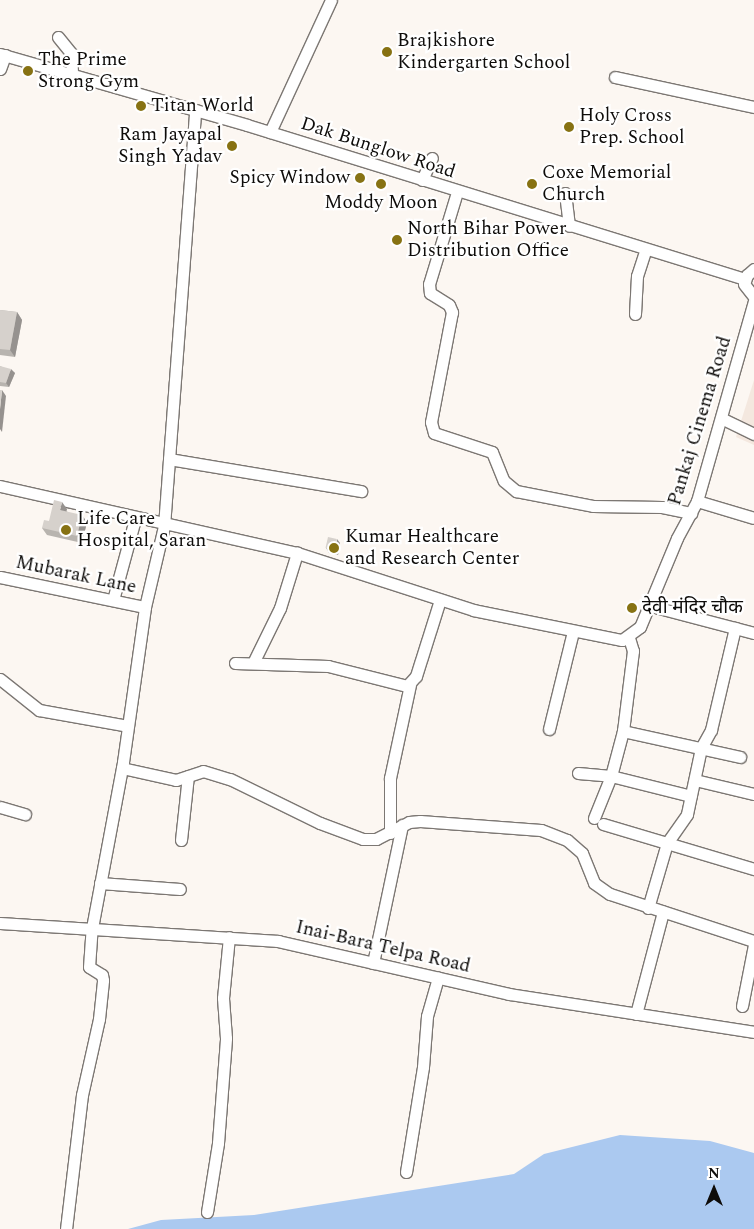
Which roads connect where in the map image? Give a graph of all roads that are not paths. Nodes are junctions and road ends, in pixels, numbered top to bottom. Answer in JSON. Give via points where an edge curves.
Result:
{"nodes":[{"id":1,"x":331,"y":0,"type":"edge"},
{"id":2,"x":58,"y":37,"type":"dead end"},
{"id":3,"x":2,"y":55,"type":"edge"},
{"id":4,"x":0,"y":69,"type":"edge"},
{"id":5,"x":72,"y":75,"type":"junction"},
{"id":6,"x":615,"y":77,"type":"dead end"},
{"id":7,"x":754,"y":107,"type":"edge"},
{"id":8,"x":195,"y":110,"type":"junction"},
{"id":9,"x":270,"y":132,"type":"junction"},
{"id":10,"x":432,"y":158,"type":"dead end"},
{"id":11,"x":422,"y":180,"type":"junction"},
{"id":12,"x":457,"y":192,"type":"junction"},
{"id":13,"x":565,"y":193,"type":"dead end"},
{"id":14,"x":569,"y":226,"type":"junction"},
{"id":15,"x":646,"y":249,"type":"junction"},
{"id":16,"x":754,"y":269,"type":"edge"},
{"id":17,"x":745,"y":279,"type":"junction"},
{"id":18,"x":754,"y":297,"type":"edge"},
{"id":19,"x":754,"y":301,"type":"edge"},
{"id":20,"x":635,"y":314,"type":"dead end"},
{"id":21,"x":723,"y":419,"type":"junction"},
{"id":22,"x":754,"y":434,"type":"edge"},
{"id":23,"x":169,"y":459,"type":"junction"},
{"id":24,"x":0,"y":486,"type":"edge"},
{"id":25,"x":361,"y":492,"type":"dead end"},
{"id":26,"x":697,"y":501,"type":"junction"},
{"id":27,"x":691,"y":513,"type":"junction"},
{"id":28,"x":754,"y":518,"type":"edge"},
{"id":29,"x":135,"y":519,"type":"junction"},
{"id":30,"x":164,"y":526,"type":"junction"},
{"id":31,"x":297,"y":553,"type":"junction"},
{"id":32,"x":0,"y":577,"type":"edge"},
{"id":33,"x":113,"y":600,"type":"junction"},
{"id":34,"x":440,"y":600,"type":"junction"},
{"id":35,"x":651,"y":606,"type":"junction"},
{"id":36,"x":145,"y":607,"type":"junction"},
{"id":37,"x":735,"y":628,"type":"junction"},
{"id":38,"x":572,"y":631,"type":"junction"},
{"id":39,"x":754,"y":633,"type":"edge"},
{"id":40,"x":629,"y":638,"type":"junction"},
{"id":41,"x":235,"y":663,"type":"dead end"},
{"id":42,"x":254,"y":663,"type":"junction"},
{"id":43,"x":0,"y":679,"type":"edge"},
{"id":44,"x":410,"y":685,"type":"junction"},
{"id":45,"x":128,"y":726,"type":"junction"},
{"id":46,"x":549,"y":730,"type":"dead end"},
{"id":47,"x":623,"y":731,"type":"junction"},
{"id":48,"x":701,"y":748,"type":"junction"},
{"id":49,"x":740,"y":757,"type":"dead end"},
{"id":50,"x":122,"y":768,"type":"junction"},
{"id":51,"x":578,"y":773,"type":"dead end"},
{"id":52,"x":188,"y":776,"type":"junction"},
{"id":53,"x":611,"y":776,"type":"junction"},
{"id":54,"x":695,"y":780,"type":"junction"},
{"id":55,"x":754,"y":794,"type":"edge"},
{"id":56,"x":692,"y":796,"type":"junction"},
{"id":57,"x":0,"y":807,"type":"edge"},
{"id":58,"x":25,"y":814,"type":"dead end"},
{"id":59,"x":402,"y":825,"type":"junction"},
{"id":60,"x":390,"y":833,"type":"junction"},
{"id":61,"x":181,"y":840,"type":"dead end"},
{"id":62,"x":667,"y":843,"type":"junction"},
{"id":63,"x":754,"y":869,"type":"edge"},
{"id":64,"x":100,"y":883,"type":"junction"},
{"id":65,"x":180,"y":889,"type":"dead end"},
{"id":66,"x":648,"y":908,"type":"junction"},
{"id":67,"x":663,"y":912,"type":"junction"},
{"id":68,"x":0,"y":923,"type":"edge"},
{"id":69,"x":92,"y":928,"type":"junction"},
{"id":70,"x":229,"y":937,"type":"junction"},
{"id":71,"x":754,"y":941,"type":"edge"},
{"id":72,"x":754,"y":945,"type":"edge"},
{"id":73,"x":374,"y":963,"type":"junction"},
{"id":74,"x":438,"y":978,"type":"junction"},
{"id":75,"x":742,"y":1006,"type":"dead end"},
{"id":76,"x":636,"y":1014,"type":"junction"},
{"id":77,"x":754,"y":1032,"type":"edge"},
{"id":78,"x":406,"y":1172,"type":"dead end"},
{"id":79,"x":206,"y":1212,"type":"dead end"},
{"id":80,"x":66,"y":1229,"type":"edge"}],
"edges":[{"from":1,"to":9,"type":"street"},
{"from":2,"to":5,"type":"street","via":[[71,52]]},
{"from":3,"to":4,"type":"street"},
{"from":3,"to":5,"type":"street","name":"Dak Bunglow Road"},
{"from":5,"to":8,"type":"street","name":"Dak Bunglow Road"},
{"from":6,"to":7,"type":"street"},
{"from":8,"to":9,"type":"street","name":"Dak Bunglow Road"},
{"from":8,"to":23,"type":"street"},
{"from":9,"to":11,"type":"street","name":"Dak Bunglow Road"},
{"from":10,"to":11,"type":"street"},
{"from":11,"to":12,"type":"street","name":"Dak Bunglow Road"},
{"from":12,"to":14,"type":"street","name":"Dak Bunglow Road"},
{"from":12,"to":27,"type":"street","via":[[429,284],[430,293],[449,305],[452,312],[431,422],[434,433],[492,452],[504,481],[516,492],[593,506],[662,508]]},
{"from":13,"to":14,"type":"street"},
{"from":14,"to":15,"type":"street","name":"Dak Bunglow Road"},
{"from":15,"to":17,"type":"street","name":"Dak Bunglow Road"},
{"from":15,"to":20,"type":"street","via":[[637,276]]},
{"from":16,"to":17,"type":"street"},
{"from":17,"to":18,"type":"street","via":[[745,288]]},
{"from":19,"to":21,"type":"street","name":"Pankaj Cinema Road"},
{"from":21,"to":22,"type":"street"},
{"from":21,"to":26,"type":"street","name":"Pankaj Cinema Road"},
{"from":23,"to":25,"type":"street"},
{"from":23,"to":30,"type":"street"},
{"from":24,"to":29,"type":"street"},
{"from":26,"to":27,"type":"street","name":"Pankaj Cinema Road"},
{"from":26,"to":28,"type":"street"},
{"from":27,"to":35,"type":"street","name":"Pankaj Cinema Road","via":[[677,538]]},
{"from":29,"to":30,"type":"street"},
{"from":29,"to":33,"type":"street"},
{"from":30,"to":31,"type":"street"},
{"from":30,"to":36,"type":"street"},
{"from":31,"to":34,"type":"street"},
{"from":31,"to":42,"type":"street","via":[[280,608]]},
{"from":32,"to":33,"type":"street","name":"Mubarak Lane"},
{"from":33,"to":36,"type":"street","name":"Mubarak Lane"},
{"from":34,"to":38,"type":"street"},
{"from":34,"to":44,"type":"street","via":[[416,676]]},
{"from":35,"to":37,"type":"street"},
{"from":35,"to":40,"type":"street","name":"Pankaj Cinema Road","via":[[640,627]]},
{"from":36,"to":45,"type":"street"},
{"from":37,"to":39,"type":"street"},
{"from":37,"to":48,"type":"street","via":[[711,730]]},
{"from":38,"to":40,"type":"street","via":[[614,640]]},
{"from":38,"to":46,"type":"street"},
{"from":40,"to":47,"type":"street","via":[[633,651]]},
{"from":41,"to":42,"type":"street"},
{"from":42,"to":44,"type":"street","via":[[328,666],[400,686]]},
{"from":43,"to":45,"type":"street","via":[[39,710]]},
{"from":44,"to":60,"type":"street","via":[[390,778]]},
{"from":45,"to":50,"type":"street"},
{"from":47,"to":48,"type":"street"},
{"from":47,"to":53,"type":"street"},
{"from":48,"to":49,"type":"street"},
{"from":48,"to":54,"type":"street"},
{"from":50,"to":52,"type":"street","via":[[176,780]]},
{"from":50,"to":64,"type":"street"},
{"from":51,"to":53,"type":"street"},
{"from":52,"to":60,"type":"street","via":[[202,771],[230,779],[349,836],[376,839]]},
{"from":52,"to":61,"type":"street"},
{"from":53,"to":56,"type":"street"},
{"from":53,"to":62,"type":"street","via":[[599,821]]},
{"from":54,"to":55,"type":"street"},
{"from":54,"to":56,"type":"street"},
{"from":56,"to":62,"type":"street","via":[[685,819]]},
{"from":57,"to":58,"type":"street"},
{"from":59,"to":60,"type":"street"},
{"from":59,"to":66,"type":"street","via":[[420,821],[541,830],[567,840],[582,853],[600,889]]},
{"from":59,"to":73,"type":"street"},
{"from":62,"to":63,"type":"street"},
{"from":62,"to":66,"type":"street"},
{"from":64,"to":65,"type":"street"},
{"from":64,"to":69,"type":"street"},
{"from":66,"to":67,"type":"street"},
{"from":67,"to":71,"type":"street"},
{"from":67,"to":76,"type":"street"},
{"from":68,"to":69,"type":"street","name":"Inai-Bara Telpa Road"},
{"from":69,"to":70,"type":"street","name":"Inai-Bara Telpa Road"},
{"from":69,"to":80,"type":"street","via":[[89,967],[103,977],[99,1019],[82,1095]]},
{"from":70,"to":73,"type":"street","name":"Inai-Bara Telpa Road","via":[[278,940]]},
{"from":70,"to":79,"type":"street","via":[[223,998],[226,1038],[218,1143]]},
{"from":72,"to":75,"type":"street"},
{"from":73,"to":74,"type":"street","name":"Inai-Bara Telpa Road"},
{"from":74,"to":76,"type":"street","name":"Inai-Bara Telpa Road","via":[[509,994]]},
{"from":74,"to":78,"type":"street","via":[[427,1016],[423,1067]]},
{"from":76,"to":77,"type":"street","name":"Inai-Bara Telpa Road"}]}
